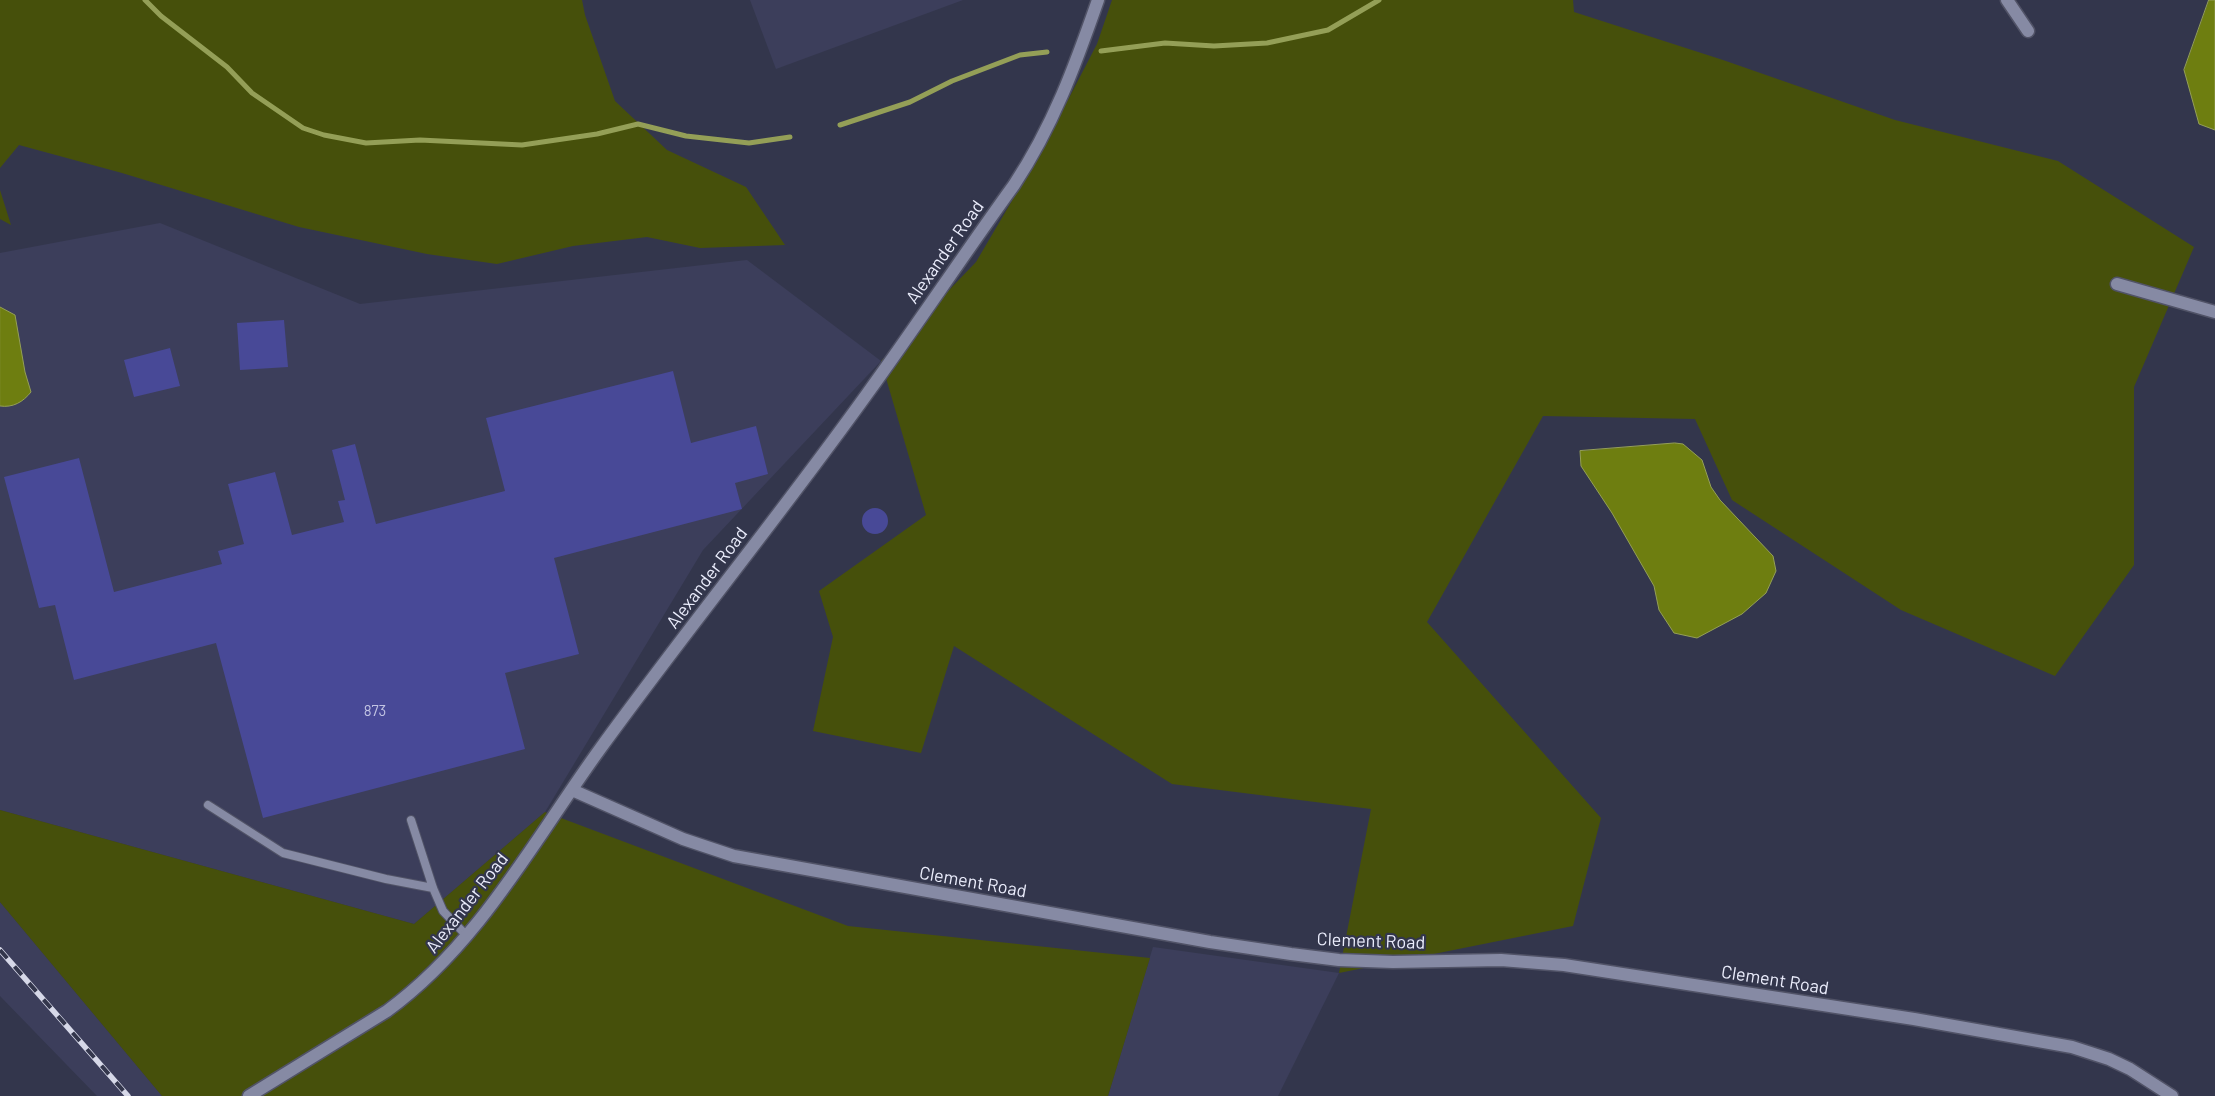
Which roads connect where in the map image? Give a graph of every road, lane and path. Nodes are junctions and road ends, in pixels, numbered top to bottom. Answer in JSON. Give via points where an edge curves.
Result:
{"nodes":[{"id":1,"x":1098,"y":0,"type":"edge"},
{"id":2,"x":2007,"y":0,"type":"edge"},
{"id":3,"x":2028,"y":30,"type":"dead end"},
{"id":4,"x":2118,"y":284,"type":"dead end"},
{"id":5,"x":2215,"y":312,"type":"edge"},
{"id":6,"x":572,"y":790,"type":"junction"},
{"id":7,"x":208,"y":805,"type":"dead end"},
{"id":8,"x":411,"y":820,"type":"dead end"},
{"id":9,"x":433,"y":888,"type":"junction"},
{"id":10,"x":466,"y":935,"type":"junction"},
{"id":11,"x":249,"y":1096,"type":"edge"},
{"id":12,"x":2172,"y":1096,"type":"edge"}],
"edges":[{"from":1,"to":6,"type":"street","name":"Alexander Road","via":[[1053,118],[1014,185],[867,394]]},
{"from":2,"to":3,"type":"street"},
{"from":4,"to":5,"type":"street"},
{"from":6,"to":10,"type":"street","name":"Alexander Road","via":[[499,896]]},
{"from":6,"to":12,"type":"street","name":"Clement Road","via":[[683,839],[734,856],[1291,954],[1357,960],[1501,960],[1564,965],[1941,1024],[2072,1047],[2109,1059]]},
{"from":7,"to":9,"type":"lane","via":[[283,853]]},
{"from":8,"to":9,"type":"lane"},
{"from":9,"to":10,"type":"lane","via":[[443,911]]},
{"from":10,"to":11,"type":"street","name":"Alexander Road","via":[[408,996]]}]}
